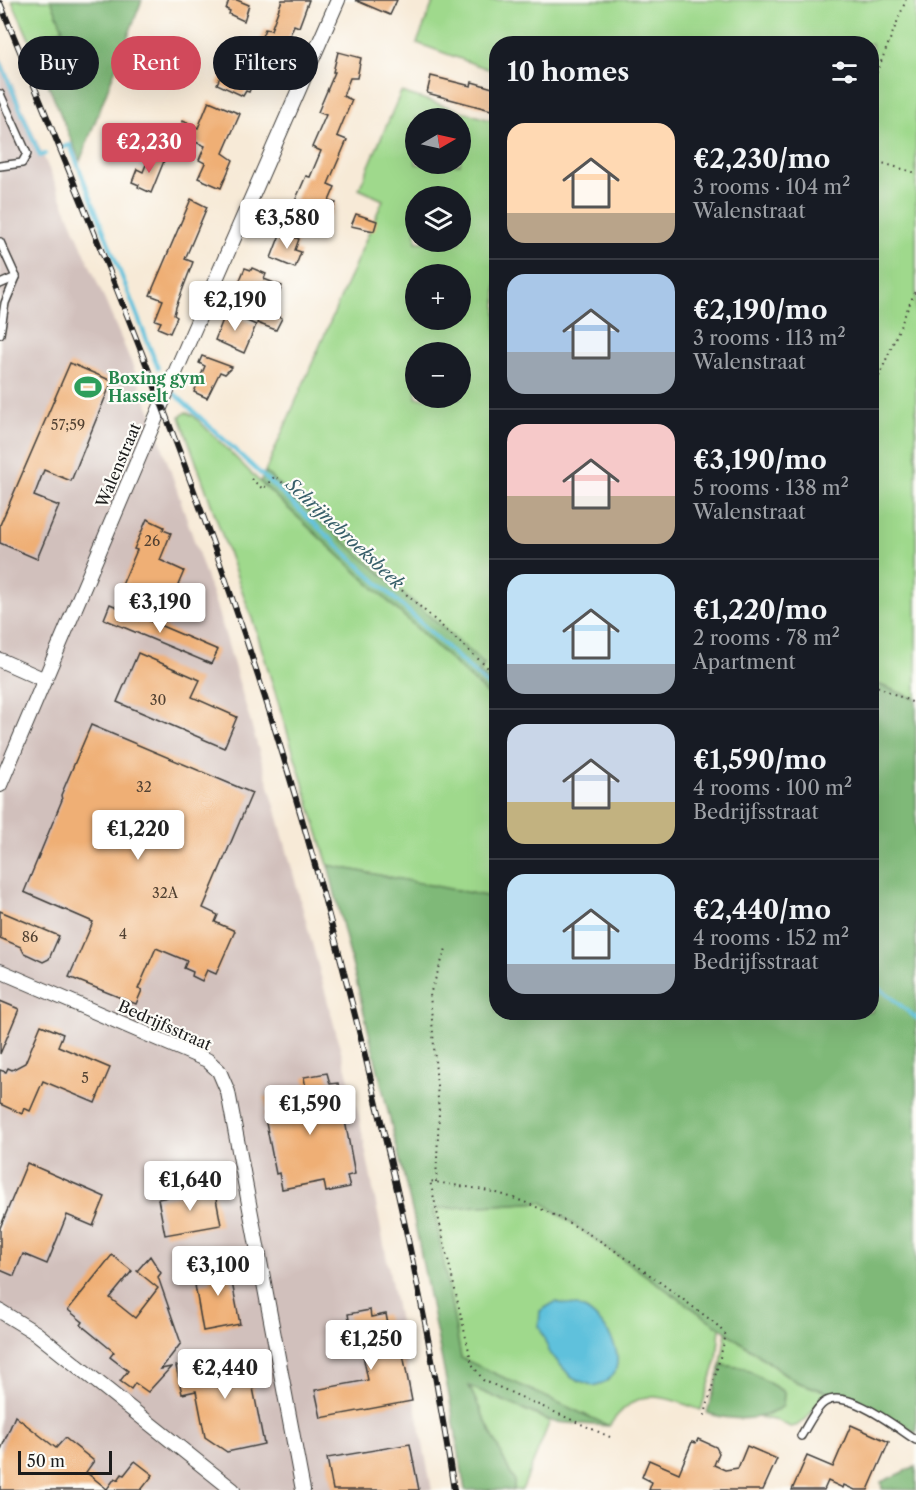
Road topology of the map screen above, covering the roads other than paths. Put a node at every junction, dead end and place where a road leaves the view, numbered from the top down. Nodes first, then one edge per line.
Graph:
1 (338, 0) edge
2 (0, 94) edge
3 (0, 166) edge
4 (0, 242) edge
5 (16, 277) junction
6 (0, 284) edge
7 (0, 334) edge
8 (0, 660) edge
9 (45, 680) junction
10 (0, 785) edge
11 (0, 971) edge
12 (0, 1311) edge
13 (801, 1436) dead end
14 (916, 1440) edge
15 (233, 1490) edge
16 (303, 1490) edge

1 - 9 street, Walenstraat
2 - 3 lane
4 - 5 lane
5 - 6 lane
5 - 7 lane
8 - 9 street
9 - 10 street, Walenstraat
11 - 16 street, Bedrijfsstraat
12 - 15 street
13 - 14 lane

